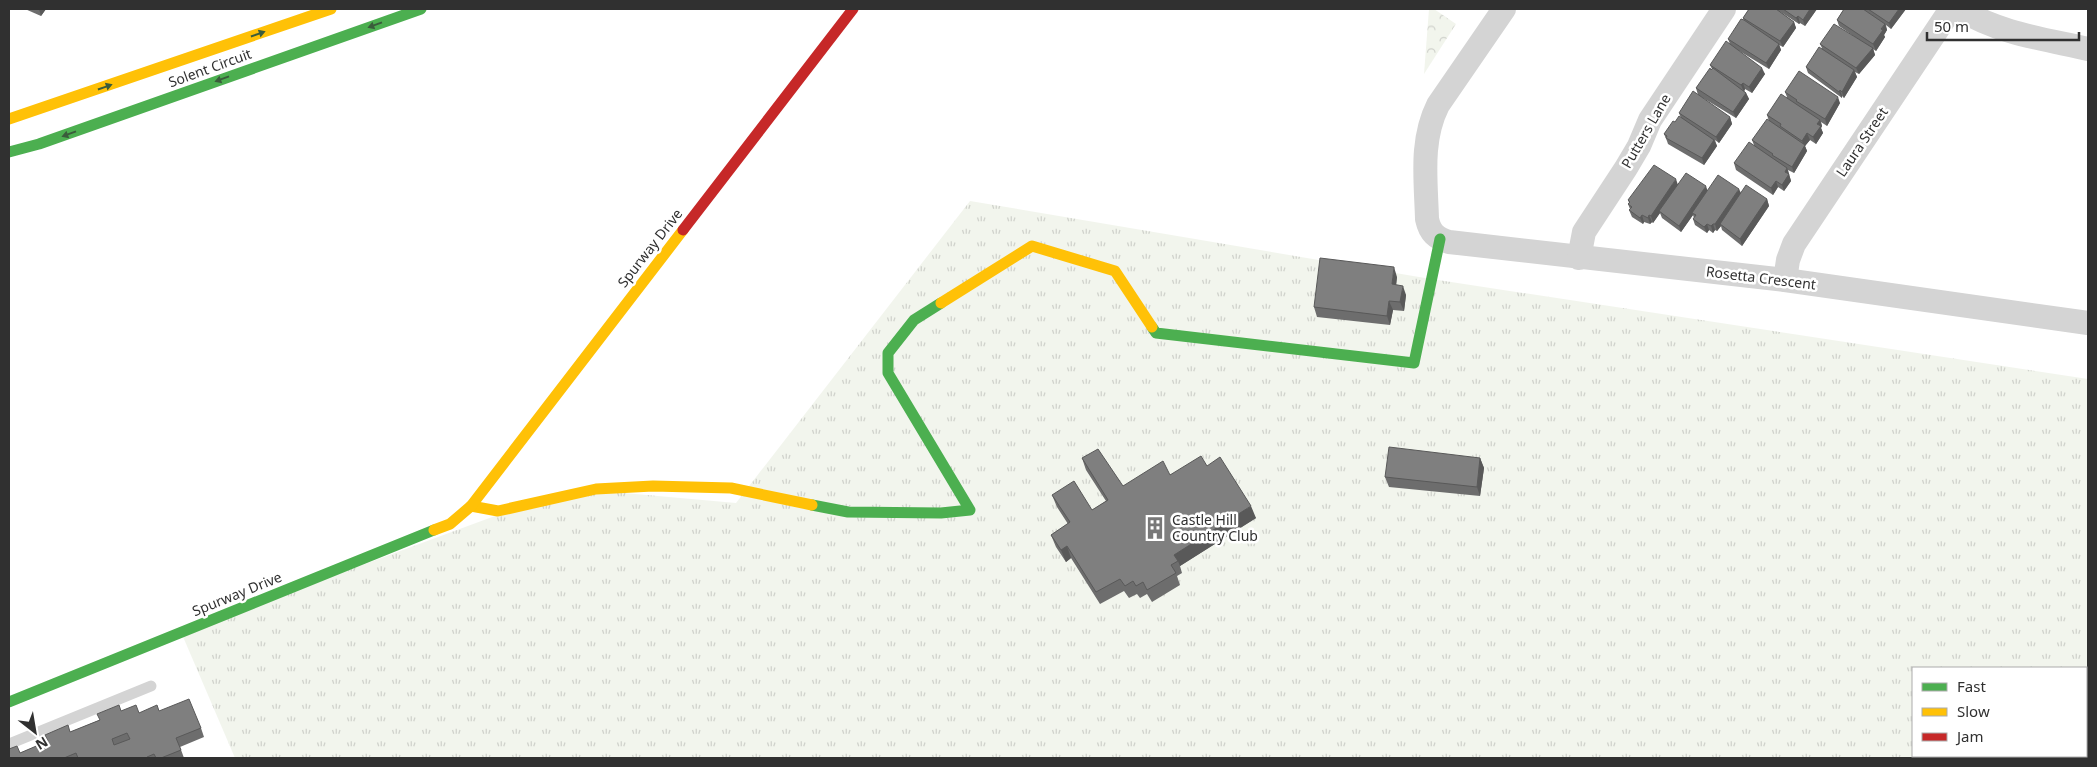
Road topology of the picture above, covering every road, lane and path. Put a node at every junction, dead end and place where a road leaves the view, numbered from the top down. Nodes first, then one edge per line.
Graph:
1 (331, 9) edge
2 (421, 9) edge
3 (853, 9) edge
4 (1504, 9) edge
5 (1724, 9) edge
6 (1951, 9) edge
7 (1960, 9) edge
8 (2088, 49) edge
9 (9, 119) edge
10 (9, 152) edge
11 (1437, 237) junction
12 (1579, 258) junction
13 (1785, 280) junction
14 (2088, 323) edge
15 (471, 506) junction
16 (150, 686) dead end
17 (9, 702) edge
18 (9, 744) edge

9 -> 1 street, Solent Circuit
2 -> 10 street, Solent Circuit
3 - 15 street, Spurway Drive
4 - 11 street
5 - 12 street, Putters Lane
6 - 13 street, Laura Street
7 - 8 street
11 - 12 street, Rosetta Crescent
11 - 15 street
12 - 13 street, Rosetta Crescent
13 - 14 street, Rosetta Crescent
15 - 17 street, Spurway Drive
16 - 18 lane

